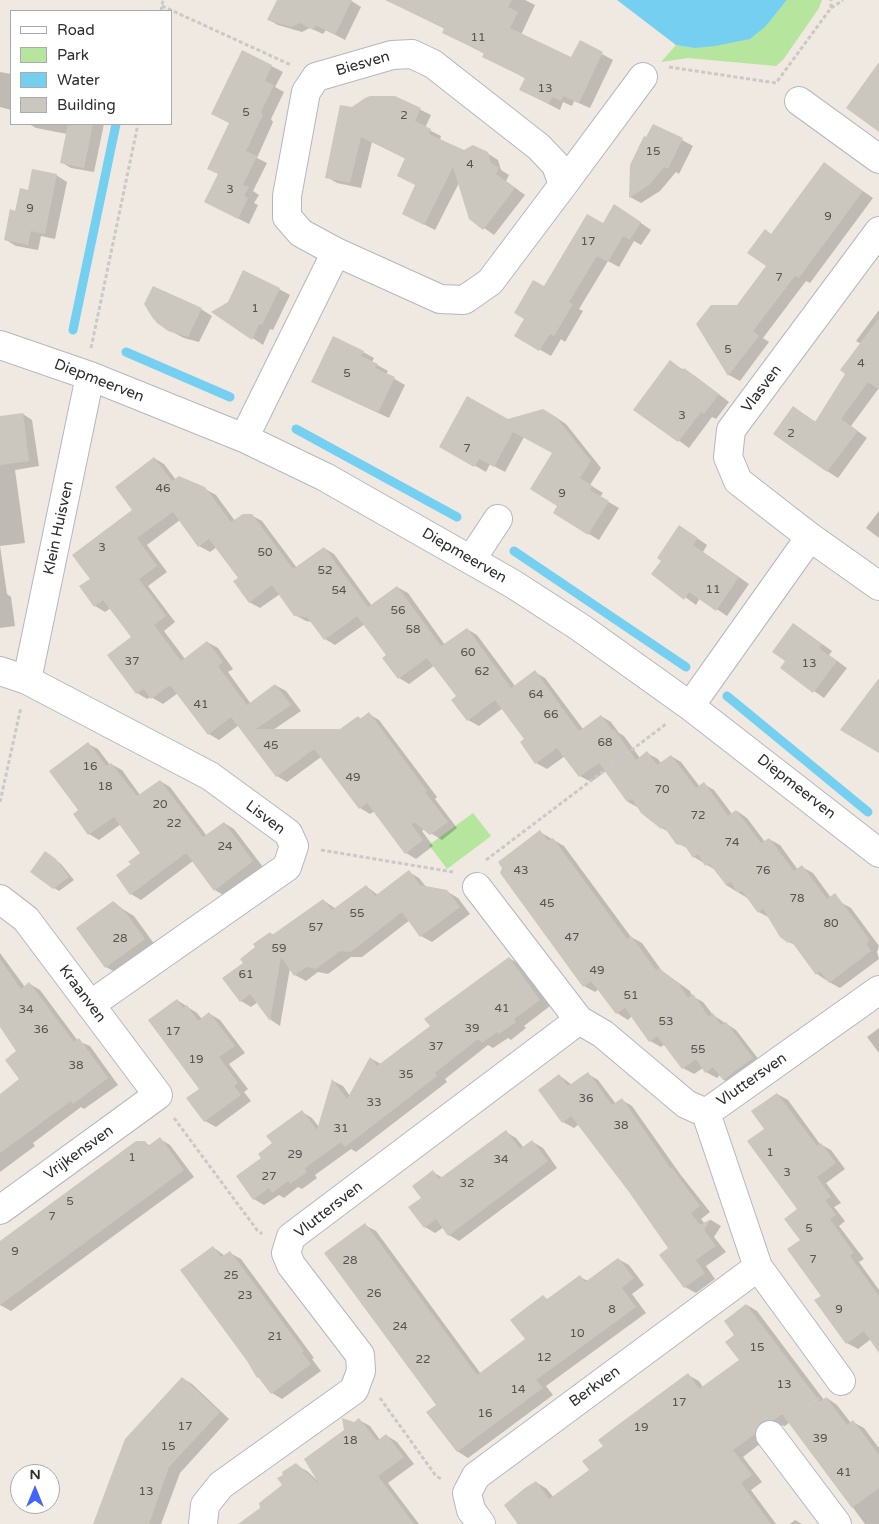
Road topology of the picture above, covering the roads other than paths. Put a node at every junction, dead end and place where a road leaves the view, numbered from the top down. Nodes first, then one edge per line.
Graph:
1 (643, 77) road end
2 (799, 101) dead end
3 (879, 159) edge
4 (563, 185) junction
5 (879, 231) edge
6 (336, 252) junction
7 (0, 345) edge
8 (90, 376) junction
9 (244, 438) junction
10 (498, 519) dead end
11 (810, 537) junction
12 (471, 560) junction
13 (879, 586) edge
14 (0, 671) edge
15 (28, 680) junction
16 (690, 706) junction
17 (879, 852) edge
18 (472, 881) road end
19 (0, 899) edge
20 (879, 990) edge
21 (90, 1006) junction
22 (579, 1020) junction
23 (158, 1096) joint
24 (706, 1113) junction
25 (0, 1210) edge
26 (758, 1267) junction
27 (841, 1381) road end
28 (770, 1435) road end
29 (203, 1524) edge
30 (481, 1524) edge
31 (837, 1524) edge

1 - 4 street, Biesven
2 - 3 street
4 - 6 street, Biesven
4 - 6 street, Biesven
5 - 11 street, Vlasven
6 - 9 street
7 - 8 street, Diepmeerven
8 - 9 street, Diepmeerven
8 - 15 street, Klein Huisven
9 - 12 street, Diepmeerven
10 - 12 street
11 - 13 street, Vlasven
11 - 16 street
12 - 16 street, Diepmeerven
14 - 15 street, Lisven
15 - 21 street, Lisven
16 - 17 street, Diepmeerven
18 - 22 street, Vluttersven
19 - 21 street, Kraanven
20 - 24 street, Vluttersven
21 - 23 street, Kraanven
22 - 24 street, Vluttersven
22 - 29 street, Vluttersven
23 - 25 street, Vrijkensven
24 - 26 street
26 - 27 street
26 - 30 street, Berkven
28 - 31 street

